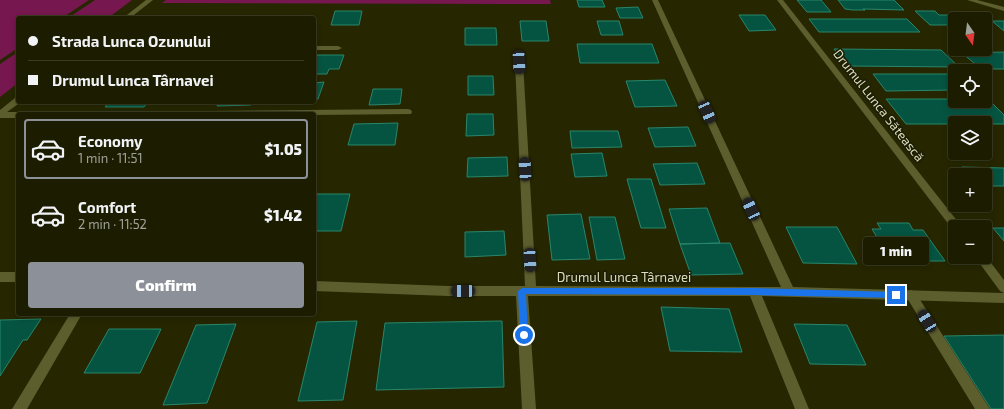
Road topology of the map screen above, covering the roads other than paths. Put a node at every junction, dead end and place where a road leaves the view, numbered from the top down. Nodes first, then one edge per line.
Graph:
1 (150, 0) edge
2 (655, 0) edge
3 (780, 0) edge
4 (970, 0) edge
5 (1004, 9) edge
6 (129, 16) edge
7 (316, 48) edge
8 (338, 48) dead end
9 (519, 62) dead end
10 (16, 102) edge
11 (408, 112) dead end
12 (316, 113) edge
13 (0, 114) edge
14 (16, 115) edge
15 (951, 220) edge
16 (985, 264) edge
17 (0, 276) edge
18 (16, 277) edge
19 (316, 286) edge
20 (1004, 288) edge
21 (527, 291) junction
22 (754, 292) junction
23 (790, 292) junction
24 (911, 295) junction
25 (1004, 298) edge
26 (75, 316) edge
27 (19, 409) edge
28 (528, 409) edge
29 (802, 409) edge
30 (983, 409) edge

1 - 6 street
2 - 23 street
3 - 15 street, Drumul Lunca Sătească
4 - 5 street
7 - 8 street
9 - 21 street
10 - 13 street
11 - 12 street
13 - 14 street
16 - 20 street
17 - 18 street
19 - 21 street, Drumul Lunca Târnavei
21 - 22 street, Drumul Lunca Târnavei
21 - 28 street
22 - 23 street, Drumul Lunca Târnavei
22 - 29 street
23 - 24 street, Drumul Lunca Târnavei
24 - 25 street, Drumul Lunca Târnavei
24 - 30 street
26 - 27 street

